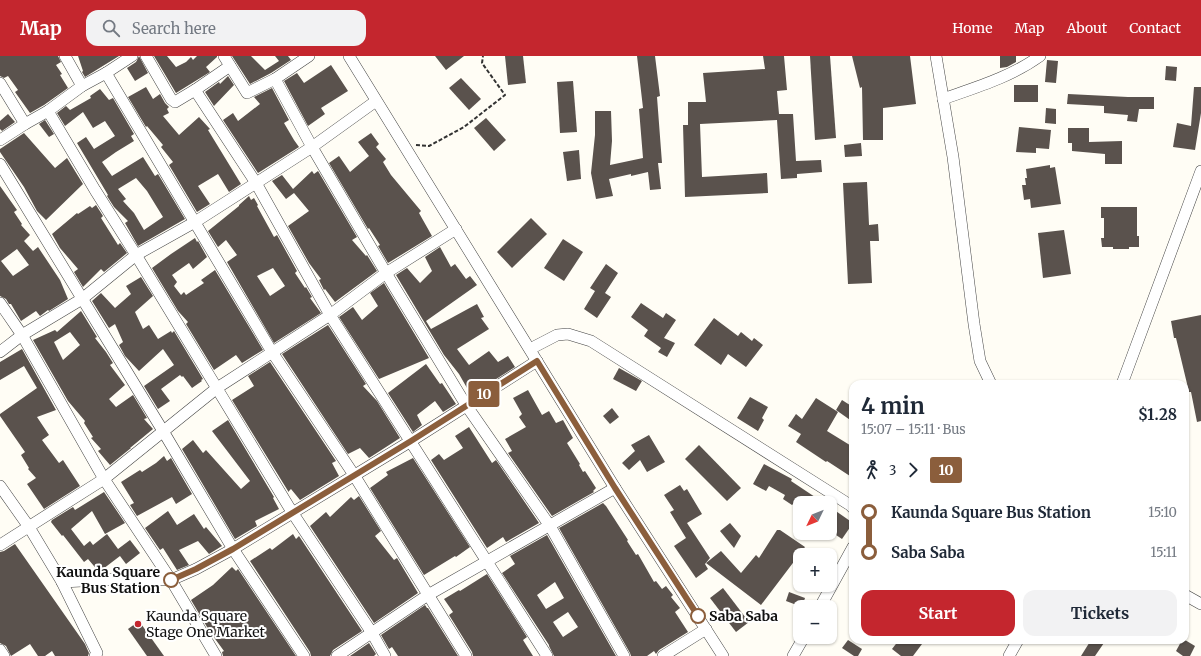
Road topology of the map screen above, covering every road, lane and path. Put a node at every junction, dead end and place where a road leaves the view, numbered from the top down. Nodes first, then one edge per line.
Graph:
1 (65, 56) edge
2 (132, 56) edge
3 (146, 56) edge
4 (309, 56) edge
5 (349, 56) edge
6 (483, 56) edge
7 (936, 56) edge
8 (1040, 56) edge
9 (227, 61) edge
10 (106, 73) junction
11 (274, 79) junction
12 (0, 83) edge
13 (82, 86) junction
14 (195, 90) junction
15 (943, 99) junction
16 (376, 101) junction
17 (48, 111) junction
18 (25, 124) junction
19 (0, 140) edge
20 (404, 144) junction
21 (312, 147) junction
22 (0, 164) edge
23 (1201, 171) edge
24 (256, 184) junction
25 (195, 222) junction
26 (456, 229) junction
27 (136, 254) junction
28 (386, 272) junction
29 (82, 299) junction
30 (0, 303) edge
31 (330, 315) junction
32 (22, 335) junction
33 (530, 350) junction
34 (0, 352) edge
35 (272, 352) junction
36 (537, 361) junction
37 (989, 380) edge
38 (1123, 380) edge
39 (217, 388) junction
40 (466, 405) junction
41 (163, 431) junction
42 (411, 441) junction
43 (354, 476) junction
44 (104, 479) junction
45 (0, 486) edge
46 (615, 488) junction
47 (849, 504) edge
48 (292, 512) junction
49 (550, 526) junction
50 (29, 527) junction
51 (0, 546) edge
52 (233, 549) junction
53 (849, 554) edge
54 (487, 561) junction
55 (171, 580) junction
56 (62, 582) junction
57 (428, 595) junction
58 (1189, 597) edge
59 (824, 600) edge
60 (1201, 604) edge
61 (706, 629) junction
62 (372, 633) junction
63 (800, 644) edge
64 (1016, 644) edge
65 (0, 650) edge
66 (4, 656) edge
67 (95, 656) edge
68 (216, 656) edge
69 (304, 656) edge
70 (337, 656) edge
71 (385, 656) edge
72 (466, 656) edge
73 (546, 656) edge
74 (624, 656) edge
75 (663, 656) edge
76 (723, 656) edge
77 (793, 656) edge
78 (1009, 656) edge

1 - 13 street
2 - 10 street
3 - 14 street
4 - 11 street
5 - 16 street
6 - 20 path
7 - 15 street
8 - 15 street
9 - 11 street
9 - 14 street
10 - 13 street
10 - 25 street
11 - 21 street
12 - 18 street
13 - 17 street
14 - 24 street
15 - 37 street
16 - 20 street
16 - 21 street
17 - 18 street
17 - 27 street
18 - 19 street
20 - 26 street
21 - 24 street
21 - 28 street
22 - 29 street
23 - 38 street
24 - 25 street
24 - 31 street
25 - 27 street
25 - 35 street
26 - 28 street
26 - 33 street
27 - 29 street
27 - 39 street
28 - 31 street
28 - 40 street
29 - 32 street
29 - 41 street
30 - 32 street
31 - 35 street
31 - 42 street
32 - 34 street
32 - 44 street
33 - 36 street
33 - 47 street
35 - 39 street
35 - 43 street
36 - 40 street
36 - 46 street
39 - 41 street
39 - 48 street
40 - 42 street
40 - 49 street
41 - 44 street
41 - 52 street
42 - 43 street
42 - 54 street
43 - 48 street
43 - 57 street
44 - 50 street
44 - 55 street
45 - 50 street
46 - 49 street
46 - 61 street
48 - 52 street
48 - 62 street
49 - 54 street
49 - 74 street
50 - 51 street
50 - 56 street
52 - 55 street
52 - 69 street
53 - 59 street
54 - 57 street
54 - 73 street
55 - 56 street
55 - 68 street
56 - 67 street
57 - 62 street
57 - 72 street
58 - 60 street
61 - 75 street
61 - 76 street
62 - 70 street
62 - 71 street
63 - 77 street
64 - 78 street
65 - 66 street

